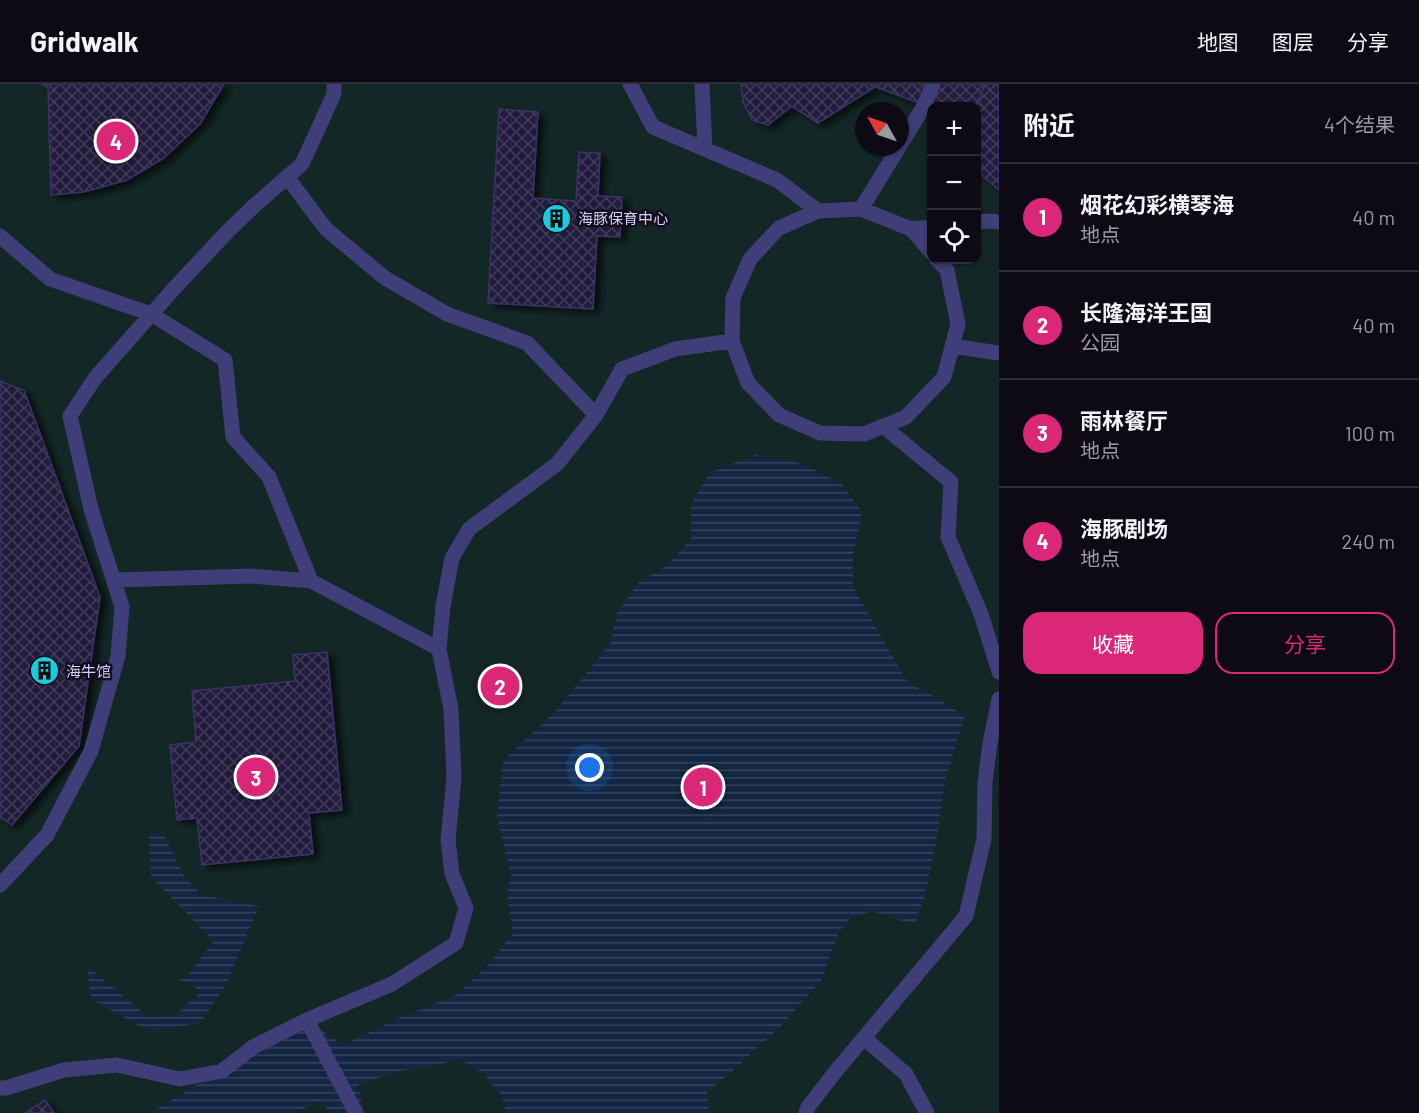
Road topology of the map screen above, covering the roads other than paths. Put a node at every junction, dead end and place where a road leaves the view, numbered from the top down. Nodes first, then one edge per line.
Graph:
1 (334, 84) edge
2 (630, 84) edge
3 (702, 84) edge
4 (933, 84) edge
5 (909, 130) edge
6 (705, 149) junction
7 (893, 156) edge
8 (287, 177) junction
9 (861, 209) junction
10 (818, 211) junction
11 (927, 227) edge
12 (911, 229) junction
13 (0, 236) edge
14 (927, 247) edge
15 (941, 264) edge
16 (151, 314) junction
17 (732, 341) junction
18 (952, 346) junction
19 (999, 353) edge
20 (596, 415) junction
21 (883, 426) junction
22 (114, 580) junction
23 (311, 581) junction
24 (439, 649) junction
25 (999, 672) edge
26 (999, 699) edge
27 (0, 885) edge
28 (306, 1020) junction
29 (864, 1038) junction
30 (0, 1088) edge
31 (356, 1113) edge
32 (806, 1113) edge
33 (927, 1113) edge

1 - 8 street
2 - 6 street
3 - 6 street
4 - 5 street
6 - 10 street
7 - 9 street
8 - 16 street
8 - 20 street
9 - 10 street
9 - 12 street
10 - 17 street
11 - 12 street
12 - 14 street
13 - 16 street
15 - 18 street
16 - 22 street
16 - 23 street
17 - 20 street
17 - 21 street
18 - 19 street
18 - 21 street
20 - 24 street
21 - 25 street
22 - 23 street
22 - 27 street
23 - 24 street
24 - 28 street
26 - 29 street
28 - 30 street
28 - 31 street
29 - 32 street
29 - 33 street

